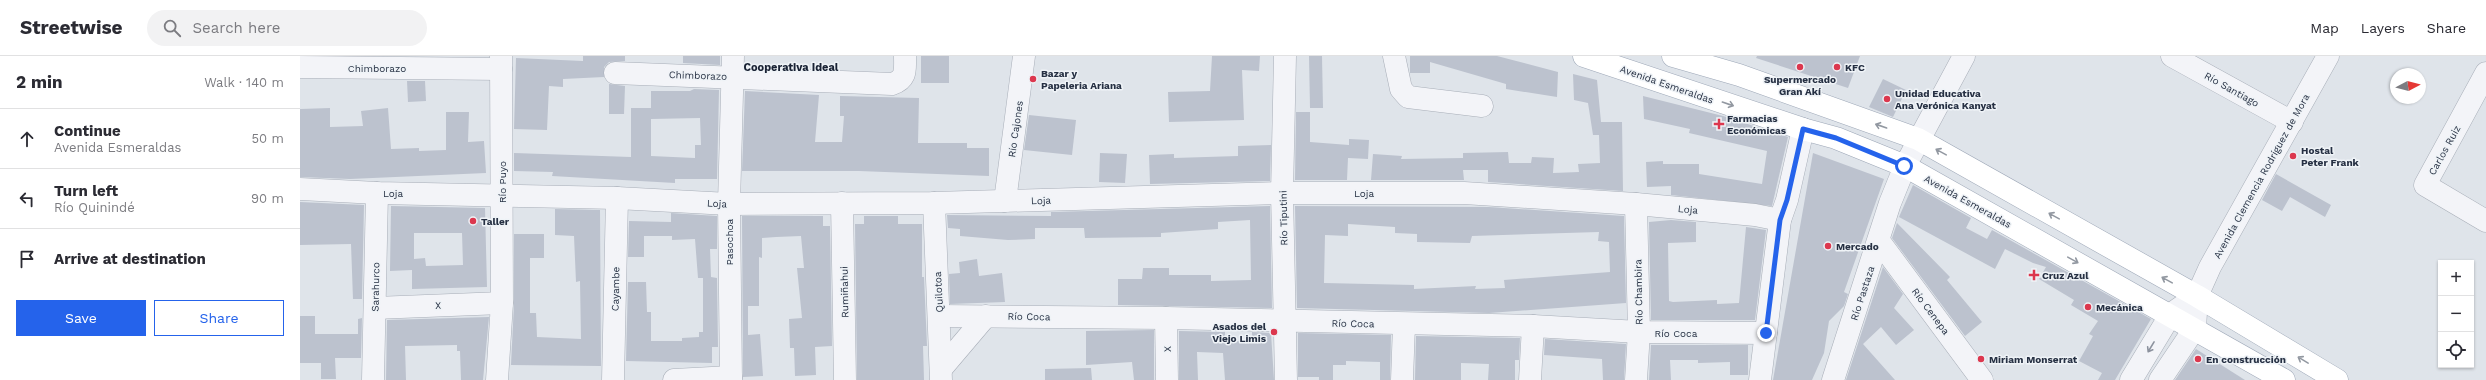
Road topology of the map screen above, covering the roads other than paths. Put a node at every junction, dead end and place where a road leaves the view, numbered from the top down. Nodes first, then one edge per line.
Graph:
1 (905, 56) edge
2 (1024, 56) edge
3 (1285, 56) edge
4 (1394, 56) edge
5 (1584, 56) edge
6 (1674, 56) edge
7 (1964, 56) edge
8 (2172, 56) edge
9 (2328, 56) edge
10 (501, 62) edge
11 (733, 66) edge
12 (300, 67) edge
13 (615, 73) dead end
14 (2486, 73) edge
15 (1482, 106) dead end
16 (2292, 122) junction
17 (1803, 129) junction
18 (1918, 139) junction
19 (1904, 166) junction
20 (300, 189) edge
21 (377, 193) junction
22 (1282, 193) junction
23 (502, 194) junction
24 (617, 198) junction
25 (1005, 201) junction
26 (842, 203) junction
27 (934, 203) junction
28 (729, 204) junction
29 (1636, 204) junction
30 (1780, 220) junction
31 (2486, 222) edge
32 (1880, 241) junction
33 (2197, 296) junction
34 (502, 303) junction
35 (375, 308) junction
36 (2171, 314) junction
37 (939, 316) junction
38 (986, 316) junction
39 (1166, 318) junction
40 (1286, 322) junction
41 (1404, 325) junction
42 (1533, 326) junction
43 (2195, 328) junction
44 (1639, 332) junction
45 (1766, 333) junction
46 (941, 375) edge
47 (731, 379) edge
48 (373, 380) edge
49 (497, 380) edge
50 (613, 380) edge
51 (674, 380) edge
52 (845, 380) edge
53 (1168, 380) edge
54 (1286, 380) edge
55 (1402, 380) edge
56 (1530, 380) edge
57 (1636, 380) edge
58 (1760, 380) edge
59 (1834, 380) edge
60 (1982, 380) edge
61 (2131, 380) edge
62 (2160, 380) edge
63 (2284, 380) edge
64 (2337, 380) edge

1 - 11 street, Chimborazo
2 - 25 street, Río Cajones
3 - 22 street, Río Tiputini
4 - 15 street
5 -> 17 main road, Avenida Esmeraldas
18 -> 6 main road
7 - 18 street, Río Pastaza
8 - 16 street, Río Santiago
9 - 16 street, Avenida Clemencia Rodríguez de Mora
10 - 12 street, Chimborazo
10 - 23 street, Río Puyo
11 - 13 street, Chimborazo
11 - 28 street, Pasochoa
14 - 31 street, Carlos Ruiz
16 - 33 street, Avenida Clemencia Rodríguez de Mora
17 - 19 main road, Avenida Esmeraldas
17 - 30 street
18 - 19 street, Río Pastaza
33 -> 18 main road
19 - 32 street, Río Pastaza
19 -> 36 main road, Avenida Esmeraldas
20 - 21 street, Loja
21 - 23 street, Loja
21 - 35 street, Sarahurco
22 - 25 street, Loja
22 - 29 street, Loja
22 - 40 street, Río Tiputini
23 - 24 street, Loja
23 - 34 street, Río Puyo
24 - 28 street, Loja
24 - 50 street, Cayambe
25 - 27 street, Loja
26 - 27 street, Loja
26 - 28 street, Loja
26 - 52 street, Rumiñahui
27 - 37 street, Quilotoa
28 - 47 street, Pasochoa
29 - 30 street, Loja
29 - 44 street, Río Chambira
30 - 45 street
32 - 59 street, Río Pastaza
32 - 60 street, Río Cenepa
33 - 36 street
33 - 43 street, Avenida Clemencia Rodríguez de Mora
64 -> 33 main road
34 - 35 street, X
34 - 49 street, Río Puyo
35 - 48 street, Sarahurco
36 - 43 main road, Avenida Esmeraldas
36 -> 61 street
37 - 38 street, Río Coca
37 - 46 street, Quilotoa
38 - 39 street, Río Coca
38 - 46 street
39 - 40 street, Río Coca
39 - 53 street, X
40 - 41 street, Río Coca
40 - 54 street, Río Tiputini
41 - 42 street, Río Coca
41 - 55 street
42 - 44 street, Río Coca
42 - 56 street
43 - 62 street
43 - 63 main road, Avenida Esmeraldas
44 - 45 street, Río Coca
44 - 57 street, Río Chambira
45 - 58 street
47 - 51 street

